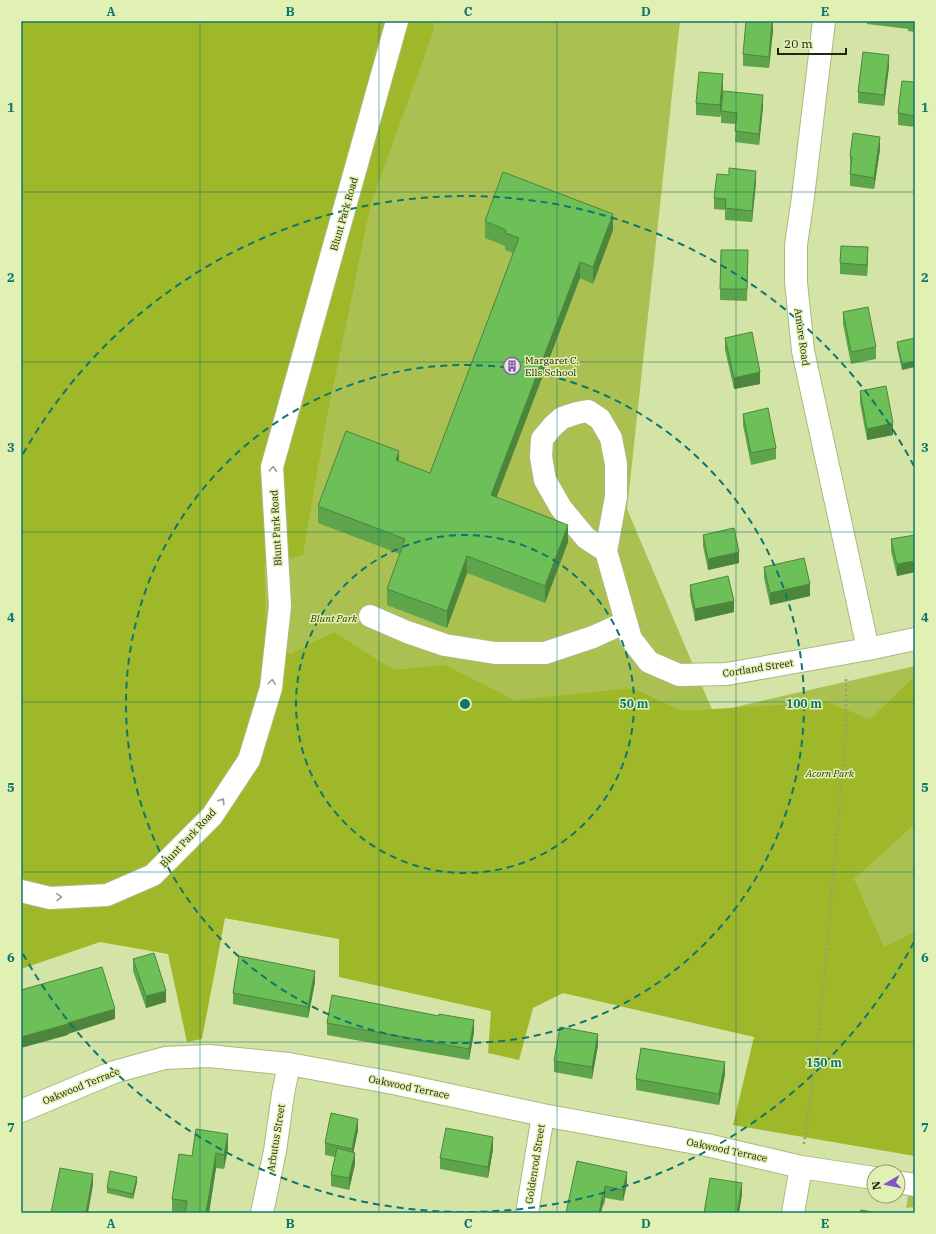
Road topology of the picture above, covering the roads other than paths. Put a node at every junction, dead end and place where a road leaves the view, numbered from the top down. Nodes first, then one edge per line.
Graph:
1 (397, 21) edge
2 (824, 21) edge
3 (606, 551) junction
4 (370, 616) dead end
5 (626, 622) junction
6 (915, 638) edge
7 (868, 649) junction
8 (21, 891) edge
9 (289, 1064) junction
10 (21, 1111) edge
11 (543, 1115) junction
12 (801, 1167) junction
13 (866, 1177) edge
14 (262, 1213) edge
15 (527, 1213) edge
16 (793, 1213) edge

8 -> 1 street, Blunt Park Road
2 - 7 street, Amore Road
3 - 3 street, Cortland Street
3 - 5 street, Cortland Street
4 - 5 street
5 - 7 street, Cortland Street
6 - 7 street, Cortland Street
9 - 10 street, Oakwood Terrace
9 - 11 street, Oakwood Terrace
9 - 14 street, Arbutus Street
11 - 12 street, Oakwood Terrace
11 - 15 street, Goldenrod Street
12 - 13 street, Oakwood Terrace
12 - 16 street

